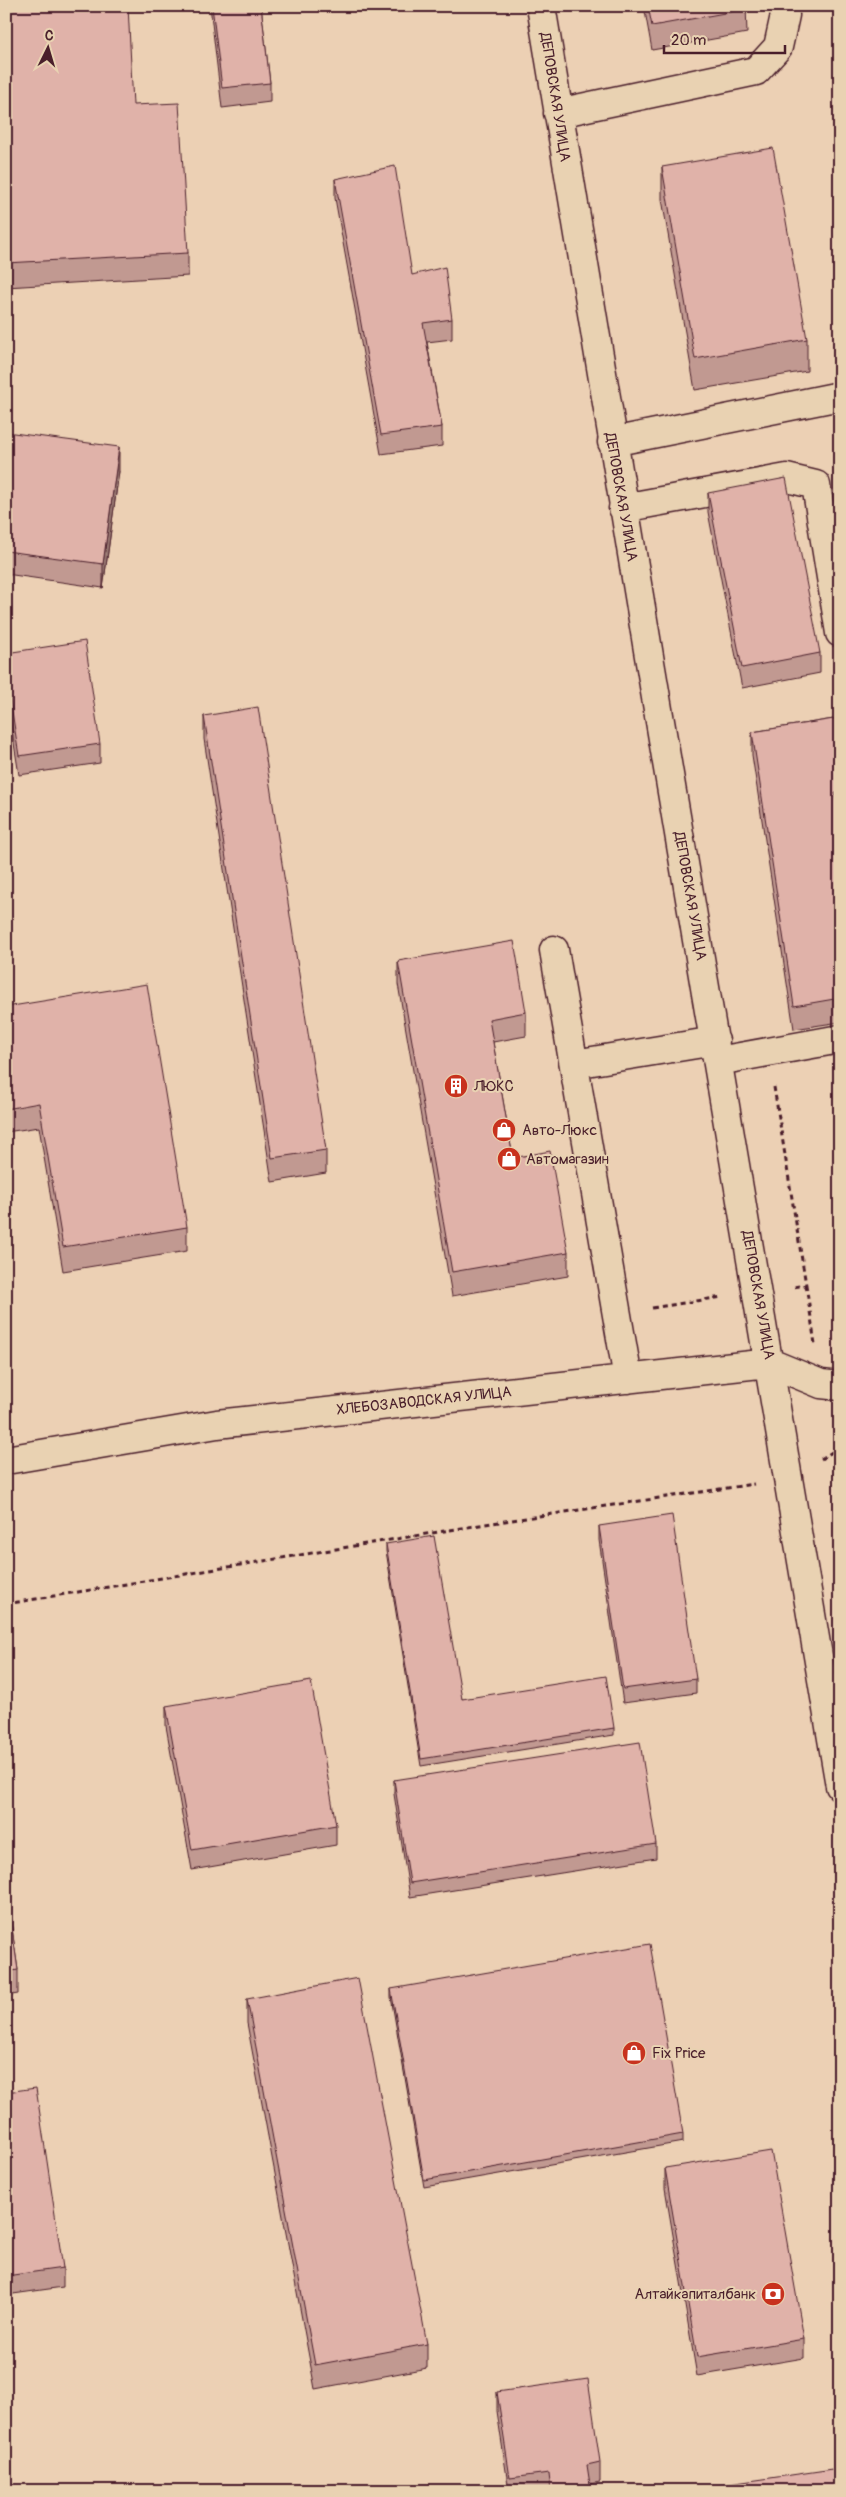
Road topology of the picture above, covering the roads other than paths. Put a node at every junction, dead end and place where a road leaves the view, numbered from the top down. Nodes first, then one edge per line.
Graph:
1 (541, 6) edge
2 (783, 6) edge
3 (558, 113) junction
4 (840, 396) edge
5 (612, 442) junction
6 (623, 508) junction
7 (840, 633) edge
8 (554, 950) dead end
9 (840, 1039) edge
10 (716, 1051) junction
11 (574, 1064) junction
12 (770, 1364) junction
13 (628, 1379) junction
14 (830, 1385) edge
15 (6, 1460) edge
16 (840, 1786) edge

1 - 3 street, ДЕПОВСКАЯ УЛИЦА
2 - 3 street
3 - 5 street, ДЕПОВСКАЯ УЛИЦА
4 - 5 street
5 - 6 street, ДЕПОВСКАЯ УЛИЦА
6 - 7 street
6 - 10 street, ДЕПОВСКАЯ УЛИЦА
8 - 11 street
9 - 10 street
10 - 11 street
10 - 12 street, ДЕПОВСКАЯ УЛИЦА
11 - 13 street
12 - 13 street, ХЛЕБОЗАВОДСКАЯ УЛИЦА
12 - 14 street, ХЛЕБОЗАВОДСКАЯ УЛИЦА
12 - 16 street, ДЕПОВСКАЯ УЛИЦА
13 - 15 street, ХЛЕБОЗАВОДСКАЯ УЛИЦА

